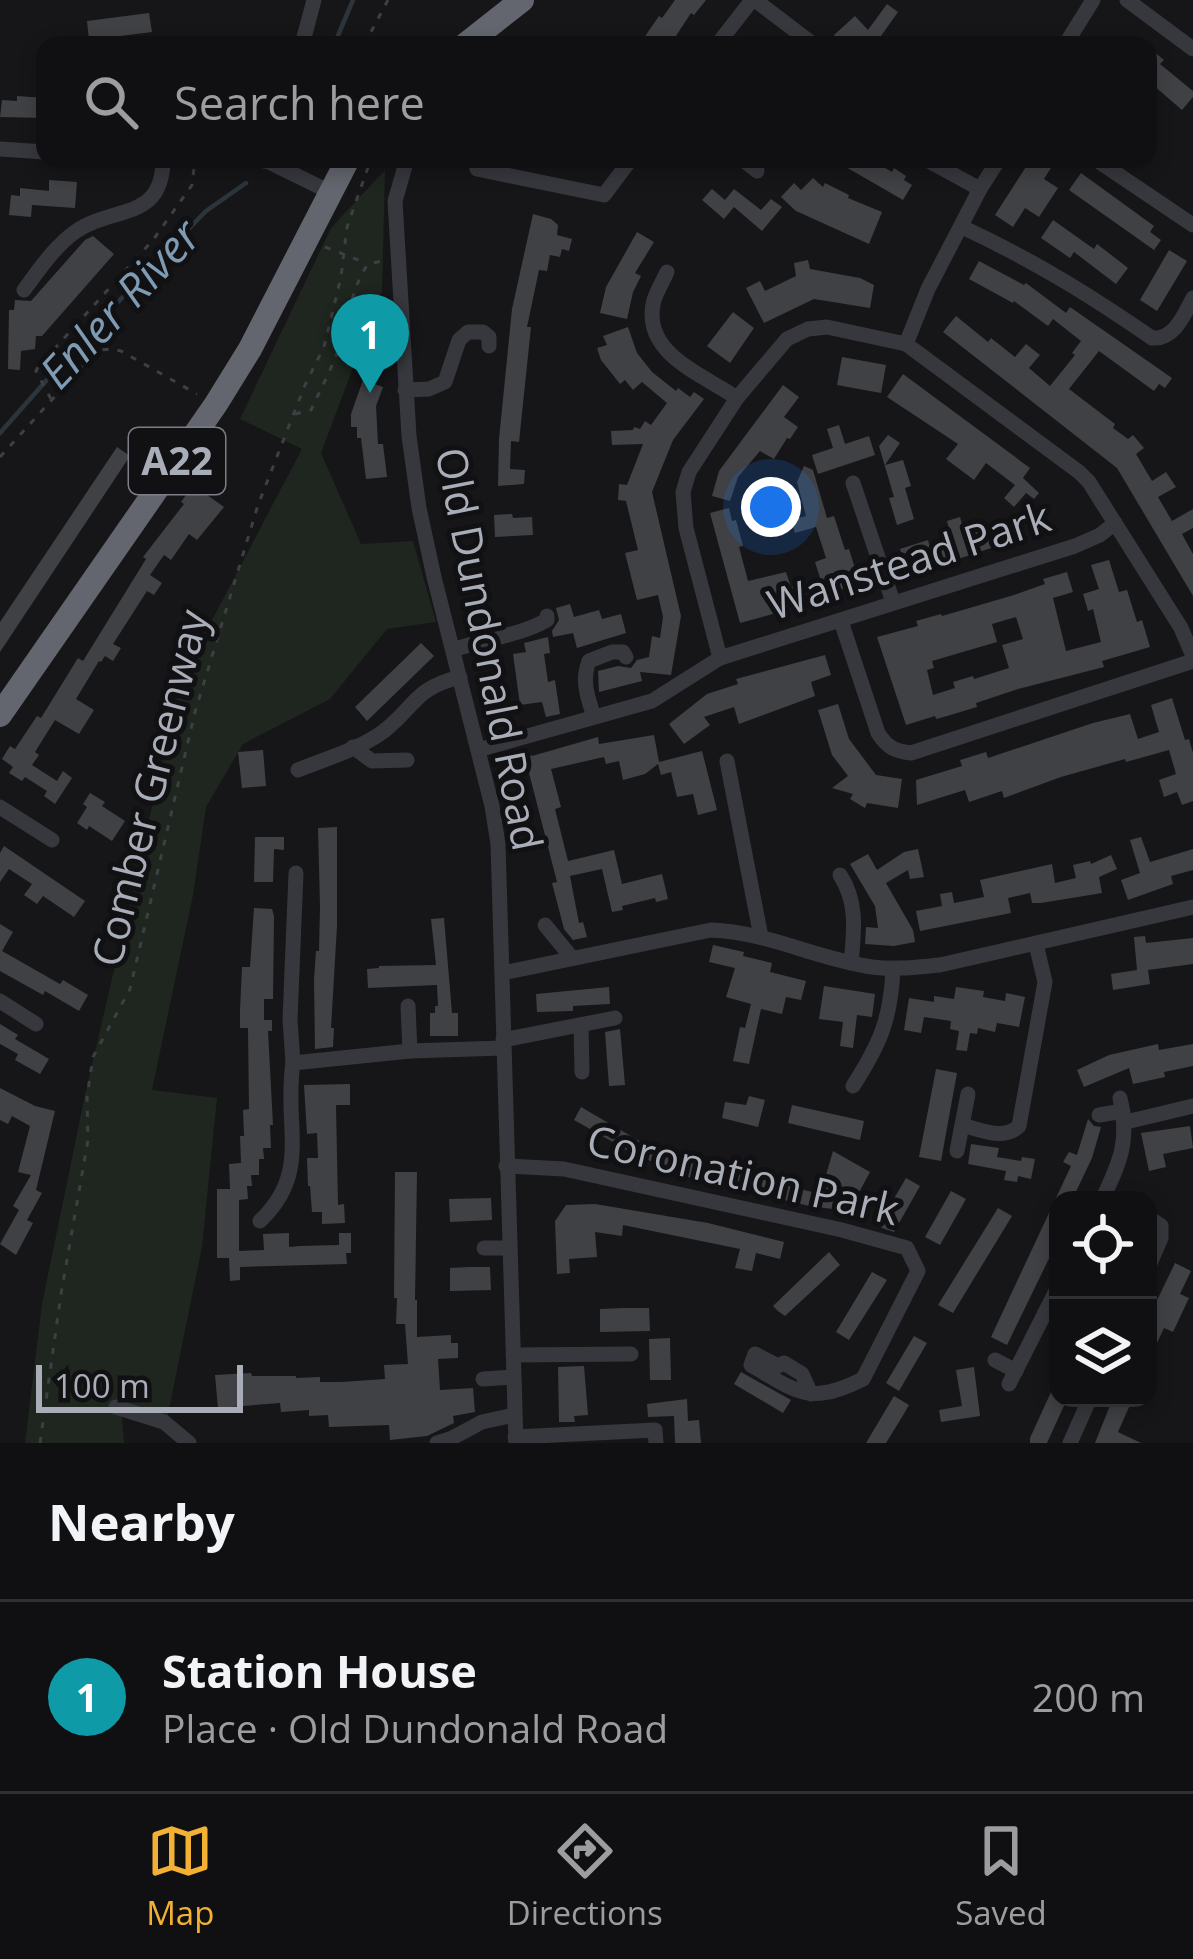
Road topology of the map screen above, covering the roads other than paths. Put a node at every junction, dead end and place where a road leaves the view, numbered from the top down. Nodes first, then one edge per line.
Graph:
1 (314, 0) edge
2 (522, 0) edge
3 (753, 0) edge
4 (1094, 0) edge
5 (1127, 0) edge
6 (304, 36) edge
7 (476, 36) edge
8 (724, 36) edge
9 (802, 36) edge
10 (1070, 36) edge
11 (1193, 49) edge
12 (0, 149) edge
13 (36, 151) edge
14 (163, 168) edge
15 (280, 168) edge
16 (343, 168) edge
17 (404, 168) edge
18 (478, 168) edge
19 (624, 168) edge
20 (754, 168) edge
21 (942, 168) edge
22 (993, 168) edge
23 (1108, 168) edge
24 (758, 171) dead end
25 (980, 189) junction
26 (330, 192) junction
27 (1193, 225) edge
28 (962, 227) junction
29 (667, 272) dead end
30 (23, 290) dead end
31 (1193, 298) edge
32 (906, 344) junction
33 (489, 346) dead end
34 (405, 390) junction
35 (736, 398) junction
36 (853, 483) dead end
37 (1114, 523) junction
38 (893, 602) junction
39 (547, 616) dead end
40 (841, 621) junction
41 (453, 650) junction
42 (626, 657) dead end
43 (720, 658) junction
44 (1193, 658) edge
45 (460, 676) junction
46 (0, 715) edge
47 (594, 717) junction
48 (352, 747) junction
49 (478, 750) junction
50 (407, 760) dead end
51 (727, 761) dead end
52 (298, 770) dead end
53 (0, 807) edge
54 (52, 840) dead end
55 (296, 873) dead end
56 (840, 874) dead end
57 (1193, 907) edge
58 (545, 925) dead end
59 (761, 937) junction
60 (1036, 944) junction
61 (572, 958) junction
62 (851, 963) junction
63 (893, 968) junction
64 (502, 973) junction
65 (0, 1001) edge
66 (408, 1006) dead end
67 (615, 1018) dead end
68 (37, 1024) dead end
69 (581, 1024) junction
70 (503, 1044) junction
71 (410, 1052) junction
72 (293, 1063) junction
73 (582, 1072) dead end
74 (853, 1086) dead end
75 (968, 1094) dead end
76 (1193, 1106) edge
77 (1123, 1110) junction
78 (1099, 1115) dead end
79 (962, 1125) junction
80 (957, 1150) dead end
81 (506, 1166) junction
82 (1108, 1191) edge
83 (260, 1221) dead end
84 (484, 1248) dead end
85 (509, 1248) junction
86 (1052, 1299) edge
87 (632, 1354) dead end
88 (513, 1355) junction
89 (995, 1360) dead end
90 (513, 1377) junction
91 (483, 1379) dead end
92 (811, 1394) dead end
93 (116, 1407) dead end
94 (1086, 1407) edge
95 (514, 1415) junction
96 (516, 1440) edge
97 (189, 1443) edge
98 (437, 1443) edge
99 (656, 1443) edge
100 (1070, 1443) edge

1 - 6 street
2 - 7 highway
3 - 8 street
3 - 9 street
4 - 10 street
5 - 11 street
12 - 13 street
14 - 30 street
15 - 26 street
16 - 26 highway, A22
17 - 34 street, Old Dundonald Road
18 - 19 street
20 - 24 street
21 - 25 street
22 - 25 street
23 - 27 street
25 - 28 street
26 - 46 highway, A22
28 - 31 street
28 - 32 street
29 - 35 street
32 - 35 street
32 - 37 street
33 - 34 street
34 - 41 street, Old Dundonald Road
35 - 43 street
36 - 38 street
37 - 38 street, Wanstead Park
37 - 44 street
38 - 40 street, Wanstead Park
39 - 41 street
40 - 43 street, Wanstead Park
40 - 44 street
41 - 45 street, Old Dundonald Road
42 - 47 street
43 - 47 street, Wanstead Park
45 - 48 street
45 - 49 street, Old Dundonald Road
47 - 49 street, Wanstead Park
48 - 50 street
48 - 52 street
49 - 64 street, Old Dundonald Road
51 - 59 street
53 - 54 street
55 - 72 street
56 - 62 street
57 - 60 street
58 - 61 street
59 - 61 street
59 - 62 street
60 - 63 street
60 - 79 street
61 - 64 street
62 - 63 street
63 - 74 street
64 - 70 street, Old Dundonald Road
65 - 68 street
66 - 71 street
67 - 69 street
69 - 70 street
69 - 73 street
70 - 71 street
70 - 81 street, Old Dundonald Road
71 - 72 street
72 - 83 street
75 - 79 street
76 - 77 street
77 - 78 street
77 - 82 street
79 - 80 street
81 - 85 street, Old Dundonald Road
81 - 92 street, Coronation Park
84 - 85 street
85 - 88 street, Old Dundonald Road
86 - 89 street
87 - 88 street
88 - 90 street, Old Dundonald Road
90 - 91 street
90 - 95 street, Old Dundonald Road
93 - 97 street
94 - 100 street
95 - 96 street, Old Dundonald Road
95 - 98 street
96 - 99 street

